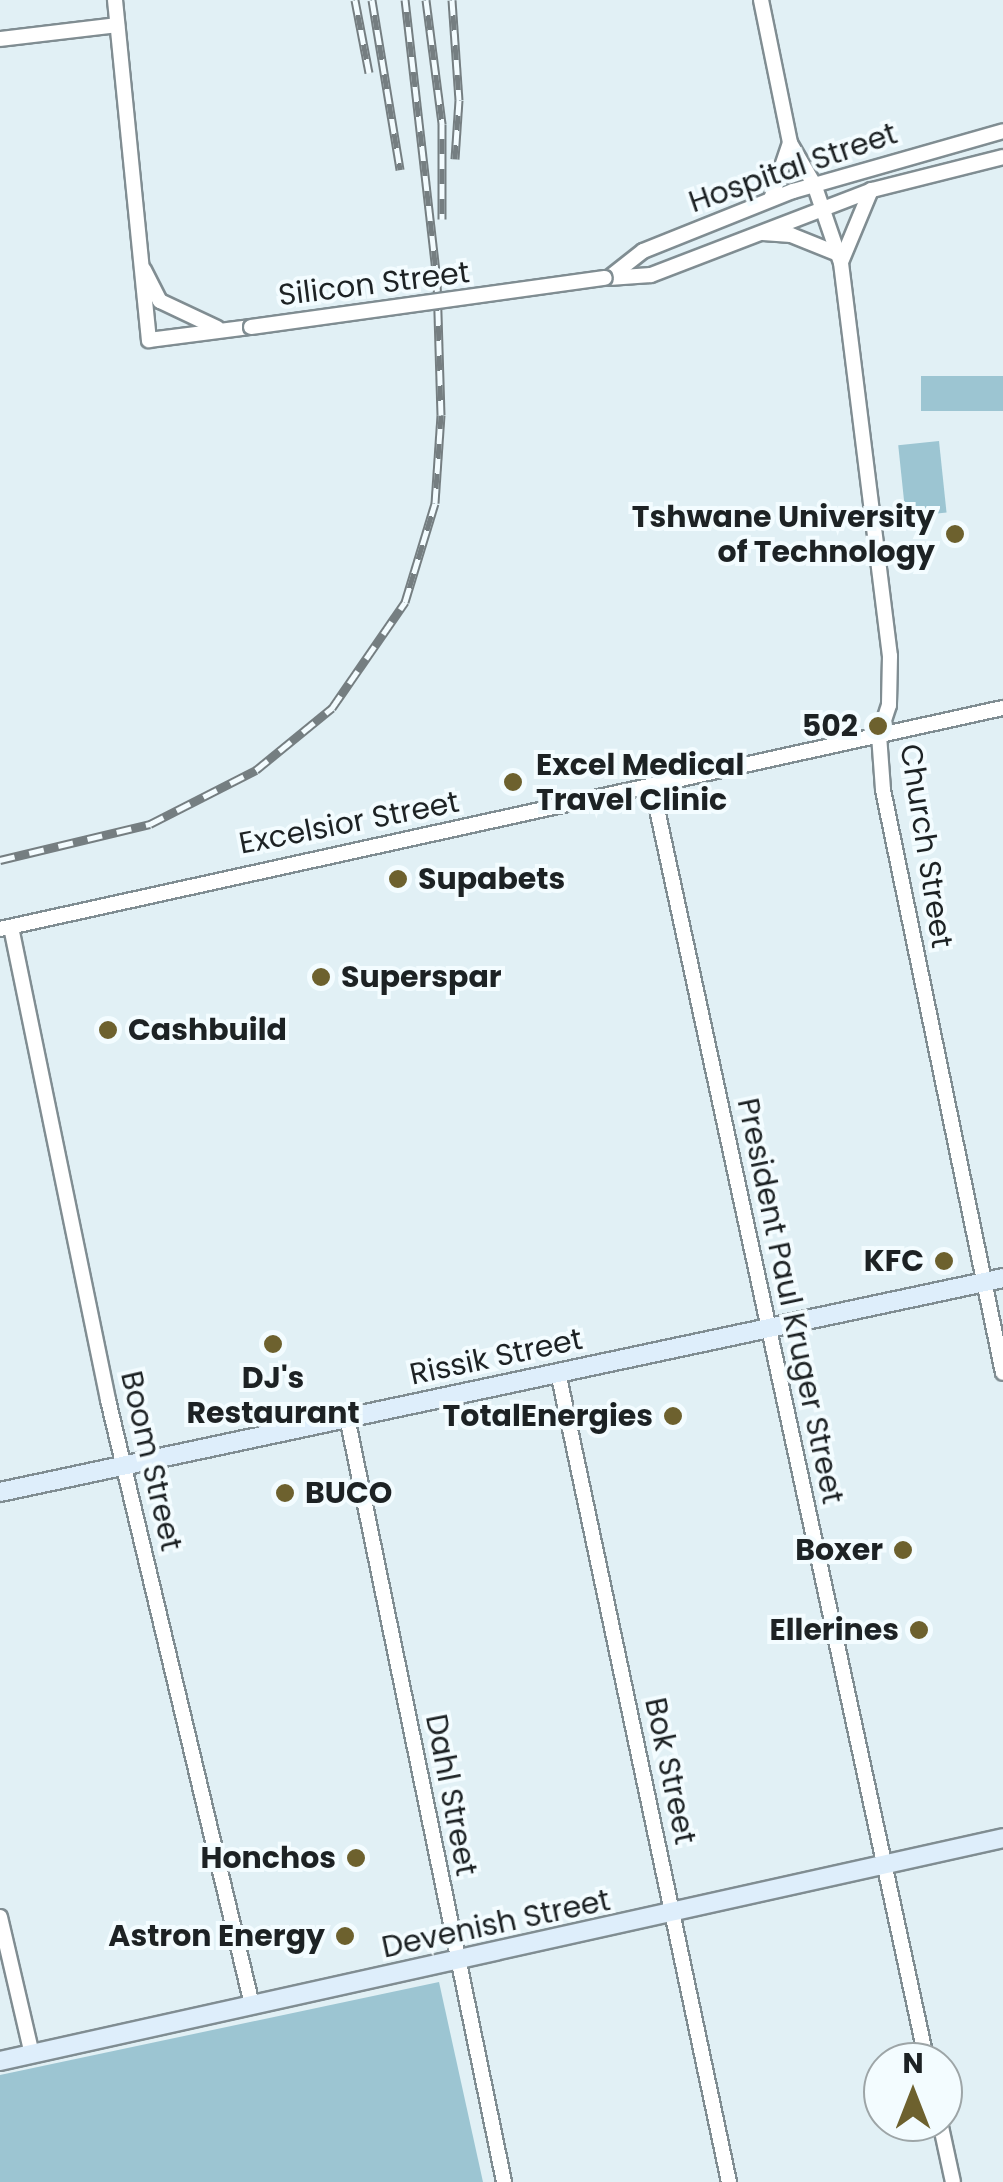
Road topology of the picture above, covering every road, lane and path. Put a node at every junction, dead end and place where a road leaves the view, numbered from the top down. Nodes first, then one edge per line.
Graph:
1 (115, 0) edge
2 (761, 0) edge
3 (117, 25) junction
4 (0, 38) edge
5 (1003, 131) edge
6 (790, 142) junction
7 (1003, 157) edge
8 (814, 184) junction
9 (872, 190) junction
10 (772, 200) junction
11 (823, 208) junction
12 (759, 232) junction
13 (136, 251) junction
14 (839, 259) junction
15 (608, 278) junction
16 (222, 330) junction
17 (1003, 708) edge
18 (880, 735) junction
19 (652, 786) junction
20 (5, 928) edge
21 (1003, 1278) edge
22 (981, 1282) junction
23 (767, 1329) junction
24 (558, 1372) junction
25 (1003, 1373) edge
26 (346, 1418) junction
27 (123, 1464) junction
28 (0, 1492) edge
29 (1003, 1838) edge
30 (884, 1868) junction
31 (672, 1913) junction
32 (0, 1916) edge
33 (458, 1962) junction
34 (252, 2005) junction
35 (923, 2042) edge
36 (32, 2054) junction
37 (0, 2061) edge
38 (944, 2142) edge
39 (504, 2182) edge
40 (729, 2182) edge
41 (953, 2182) edge

1 - 3 street
2 - 6 street, Church Street
3 - 4 street
3 - 13 street
5 - 8 street, Hospital Street
6 - 8 street, Church Street
6 - 10 street, Church Street
7 - 9 street, Hospital Street
8 - 10 street, Hospital Street
8 - 11 street, Church Street
9 - 11 street, Hospital Street
9 - 14 street
10 - 15 street, Hospital Street
11 - 12 street, Hospital Street
11 - 14 street, Church Street
12 - 14 street
12 - 15 street, Hospital Street
13 - 16 street
13 - 16 street, Silicon Street
14 - 18 street, Church Street
15 - 16 street, Silicon Street, bridge
17 - 18 street, Excelsior Street
18 - 19 street, Excelsior Street
18 - 22 street, Church Street
19 - 20 street, Excelsior Street
19 - 23 street, President Paul Kruger Street
20 - 27 street, Boom Street
21 - 22 main road, Rissik Street
22 - 23 main road, Rissik Street
22 - 25 street, Church Street
23 - 24 main road, Rissik Street
23 - 30 street, President Paul Kruger Street
24 - 26 main road, Rissik Street
24 - 31 street, Bok Street
26 - 27 main road, Rissik Street
26 - 33 street, Dahl Street
27 - 28 main road, Rissik Street
27 - 34 street, Boom Street
29 - 30 main road, Devenish Street
30 - 31 main road, Devenish Street
30 - 35 street, President Paul Kruger Street
31 - 33 main road, Devenish Street
31 - 40 street, Bok Street
32 - 36 street
33 - 34 main road, Devenish Street
33 - 39 street, Dahl Street
34 - 36 main road, Devenish Street
36 - 37 main road, Devenish Street
38 - 41 street

